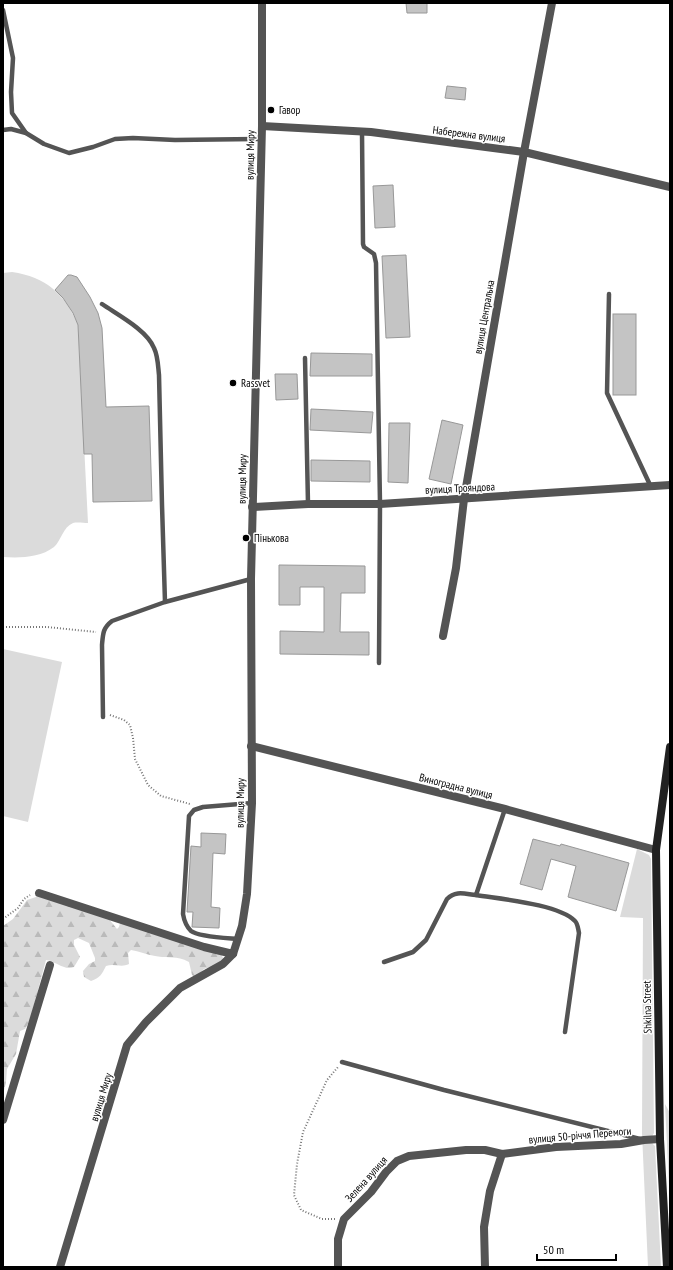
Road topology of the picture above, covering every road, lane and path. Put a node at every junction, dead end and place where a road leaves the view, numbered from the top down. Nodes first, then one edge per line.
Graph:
1 (262, 3) edge
2 (552, 3) edge
3 (3, 10) edge
4 (262, 126) junction
5 (3, 130) edge
6 (362, 132) junction
7 (26, 133) junction
8 (261, 139) junction
9 (524, 152) junction
10 (670, 187) edge
11 (609, 294) dead end
12 (102, 304) dead end
13 (305, 358) dead end
14 (670, 486) edge
15 (652, 487) junction
16 (464, 499) junction
17 (308, 504) junction
18 (380, 504) junction
19 (252, 507) junction
20 (251, 579) junction
21 (165, 602) junction
22 (3, 627) edge
23 (103, 633) junction
24 (443, 636) dead end
25 (379, 663) dead end
26 (103, 708) junction
27 (103, 717) dead end
28 (252, 746) junction
29 (670, 747) edge
30 (252, 803) junction
31 (203, 807) junction
32 (505, 809) junction
33 (656, 850) junction
34 (39, 893) joint
35 (476, 896) junction
36 (3, 919) edge
37 (238, 939) junction
38 (233, 954) junction
39 (384, 962) dead end
40 (50, 965) dead end
41 (565, 1032) dead end
42 (342, 1062) joint
43 (3, 1120) edge
44 (660, 1139) junction
45 (644, 1140) junction
46 (502, 1154) junction
47 (344, 1220) junction
48 (60, 1267) edge
49 (338, 1267) edge
50 (485, 1267) edge
51 (667, 1267) edge

1 - 4 street, вулиця Миру
2 - 9 street, вулиця Центральна
3 - 7 lane
4 - 6 street, Набережна вулиця
4 - 8 street, вулиця Миру
5 - 7 lane
6 - 9 street, Набережна вулиця
6 - 18 lane
7 - 8 lane
8 - 19 street, вулиця Миру
9 - 10 street, Набережна вулиця
9 - 16 street, вулиця Центральна
11 - 15 lane
12 - 21 lane
13 - 17 lane
14 - 15 street, вулиця Трояндова
15 - 16 street, вулиця Трояндова
16 - 18 street, вулиця Трояндова
16 - 24 street, вулиця Центральна
17 - 18 street, вулиця Трояндова
17 - 19 street, вулиця Трояндова
18 - 25 lane
19 - 20 street, вулиця Миру
20 - 21 lane
20 - 28 street, вулиця Миру
21 - 23 lane
22 - 23 path
23 - 26 lane
26 - 27 lane
26 - 31 path
28 - 30 street, вулиця Миру
28 - 32 street, Виноградна вулиця
29 - 33 street, Shkilna Street
30 - 31 lane
30 - 37 street, вулиця Миру
31 - 37 lane
32 - 33 street, Виноградна вулиця
32 - 35 lane
33 - 44 street, Shkilna Street
34 - 36 path
34 - 38 street
35 - 39 lane
35 - 41 lane
37 - 38 street, вулиця Миру
38 - 48 street, вулиця Миру
40 - 43 street
42 - 45 lane
42 - 47 path
44 - 45 street, вулиця 50-річчя Перемоги
44 - 51 street, Shkilna Street
45 - 46 street, вулиця 50-річчя Перемоги
46 - 47 street, Зелена вулиця
46 - 50 street
47 - 49 street, Зелена вулиця

